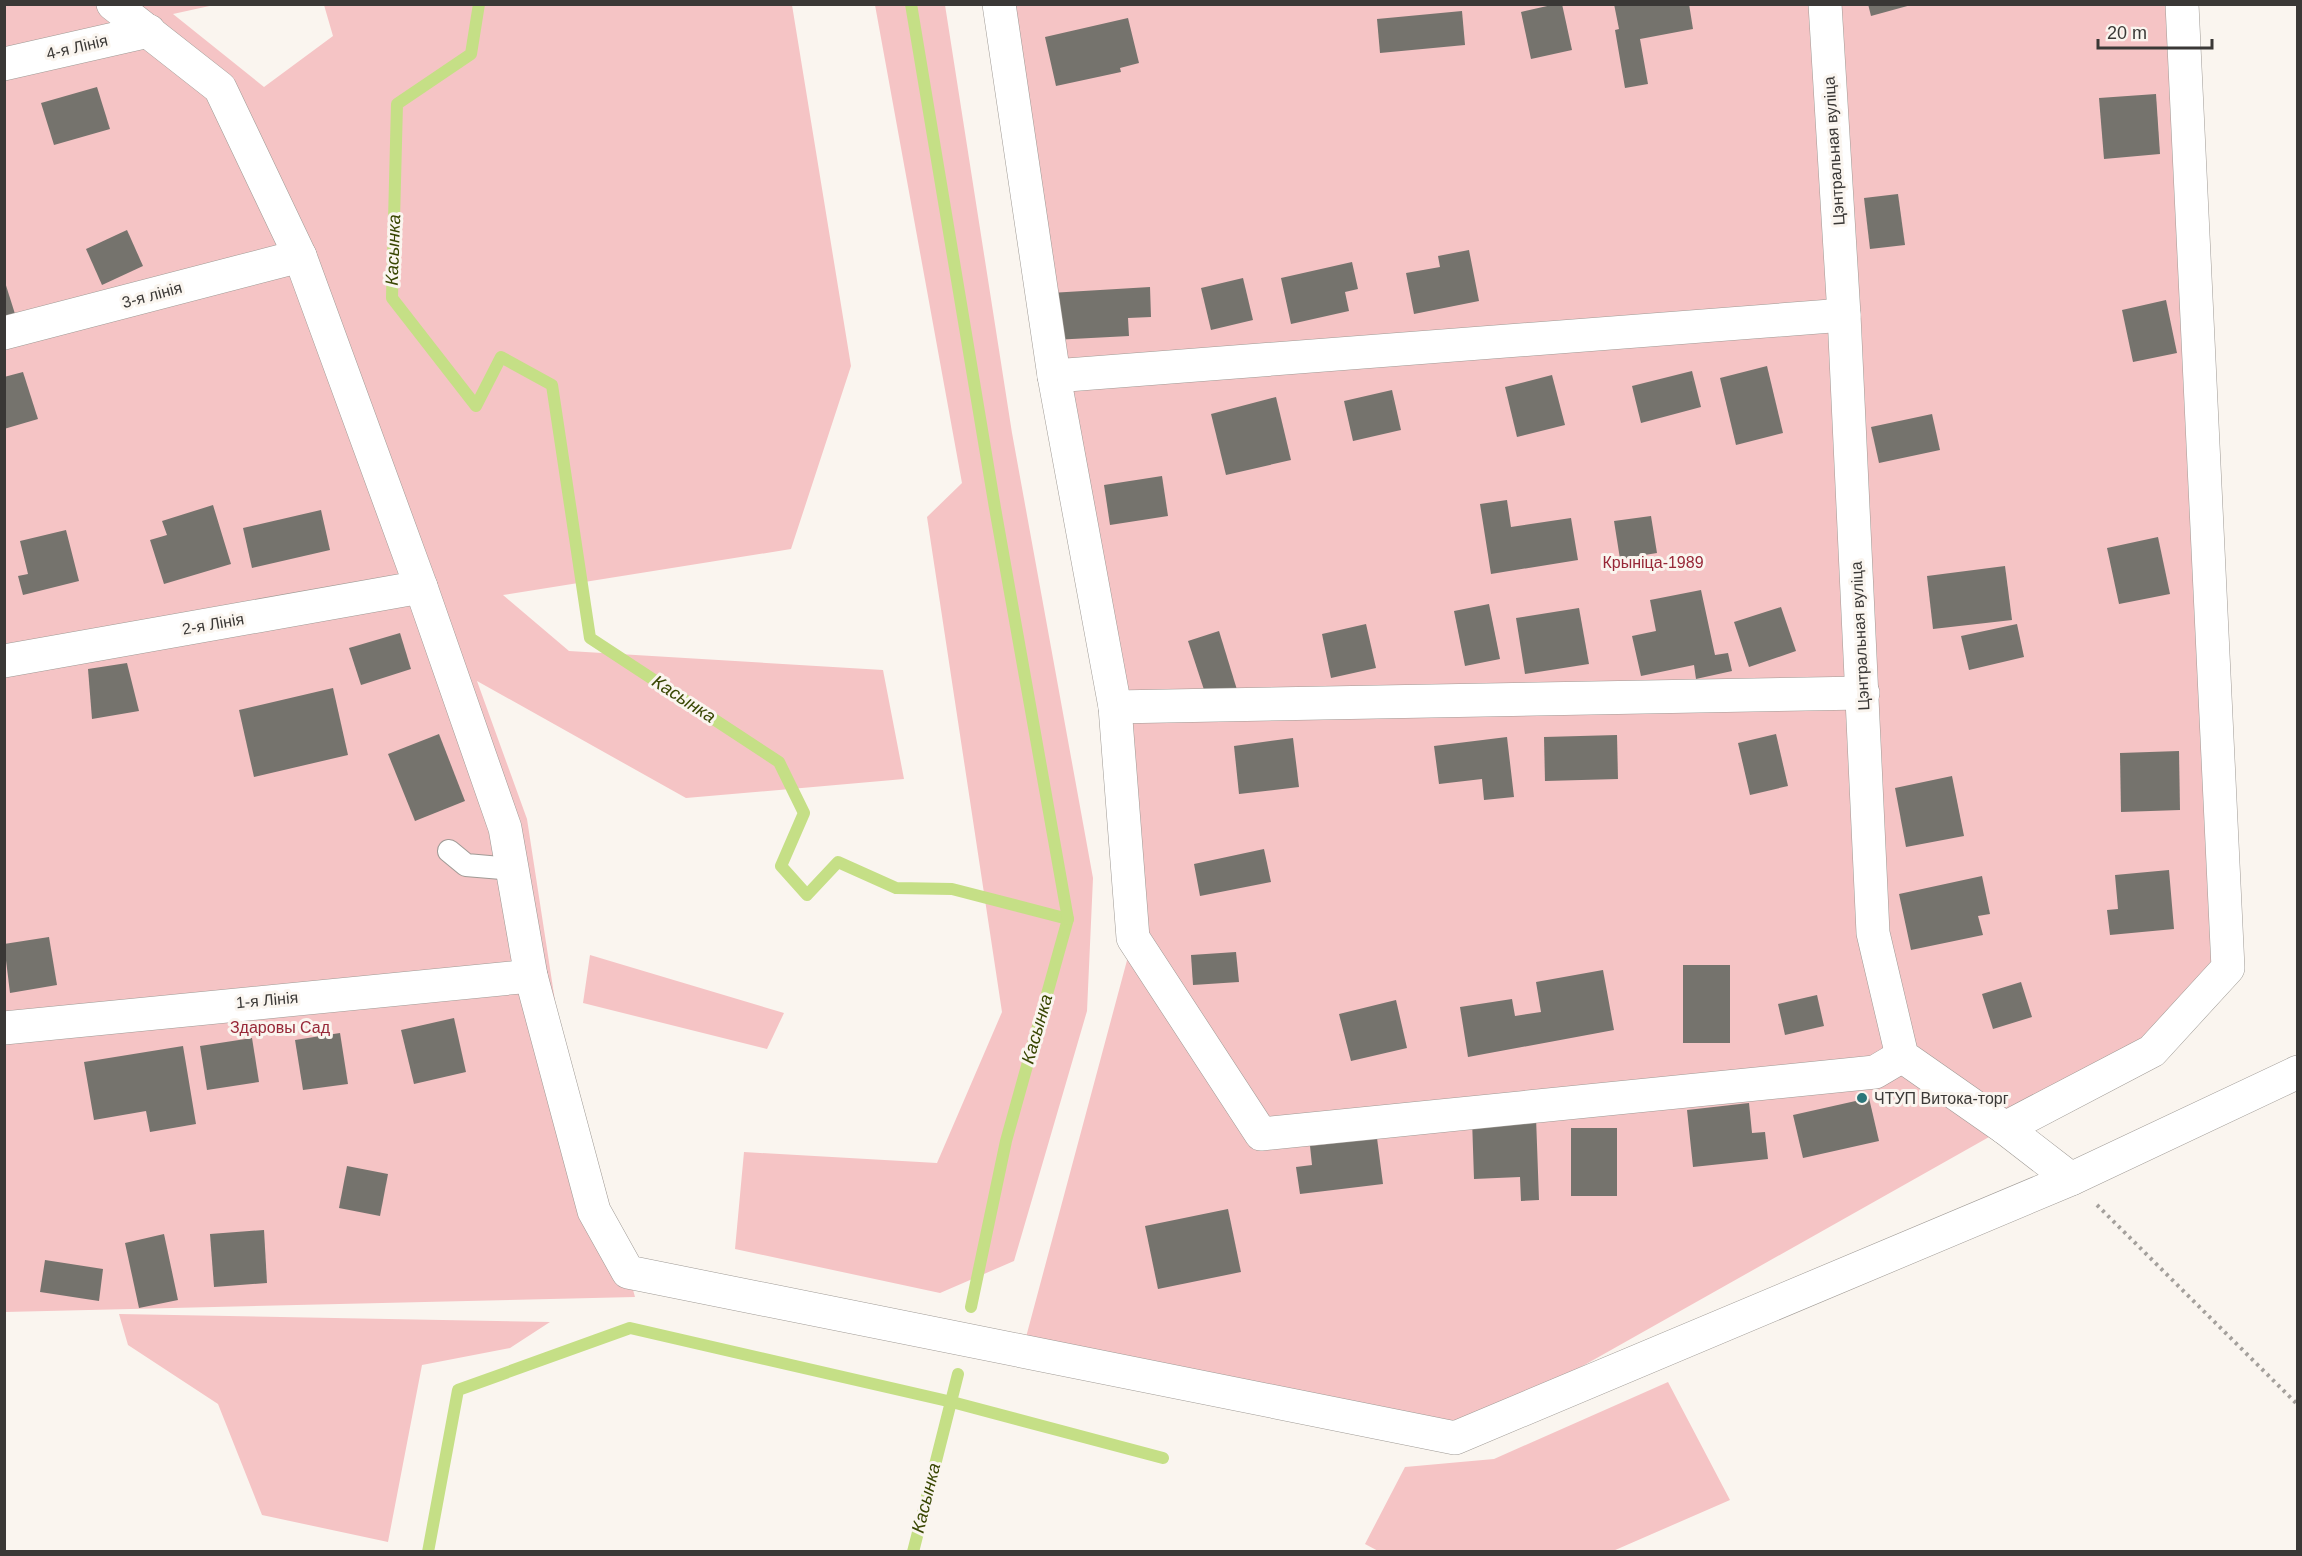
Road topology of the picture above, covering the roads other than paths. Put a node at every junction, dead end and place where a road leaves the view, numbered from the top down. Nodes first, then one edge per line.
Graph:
1 (113, 4) edge
2 (999, 4) edge
3 (1825, 4) edge
4 (2182, 4) edge
5 (149, 31) junction
6 (4, 64) edge
7 (300, 256) junction
8 (1844, 315) junction
9 (4, 333) edge
10 (1054, 376) junction
11 (421, 587) junction
12 (4, 661) edge
13 (1863, 693) junction
14 (1115, 707) junction
15 (449, 851) dead end
16 (512, 869) junction
17 (531, 976) junction
18 (4, 1028) edge
19 (1902, 1056) junction
20 (2298, 1072) edge
21 (2005, 1128) junction
22 (2071, 1179) junction

1 - 5 street
2 - 10 street
3 - 8 street, Цэнтральная вуліца
4 - 21 street
5 - 6 street, 4-я Лінія
5 - 7 street
7 - 9 street, 3-я лінія
7 - 11 street
8 - 10 street
8 - 13 street, Цэнтральная вуліца
10 - 14 street
11 - 12 street, 2-я Лінія
11 - 16 street
13 - 14 street
13 - 19 street, Цэнтральная вуліца
14 - 19 street
15 - 16 lane
16 - 17 street
17 - 18 street, 1-я Лінія
17 - 22 street
19 - 21 street
20 - 22 street
21 - 22 street

